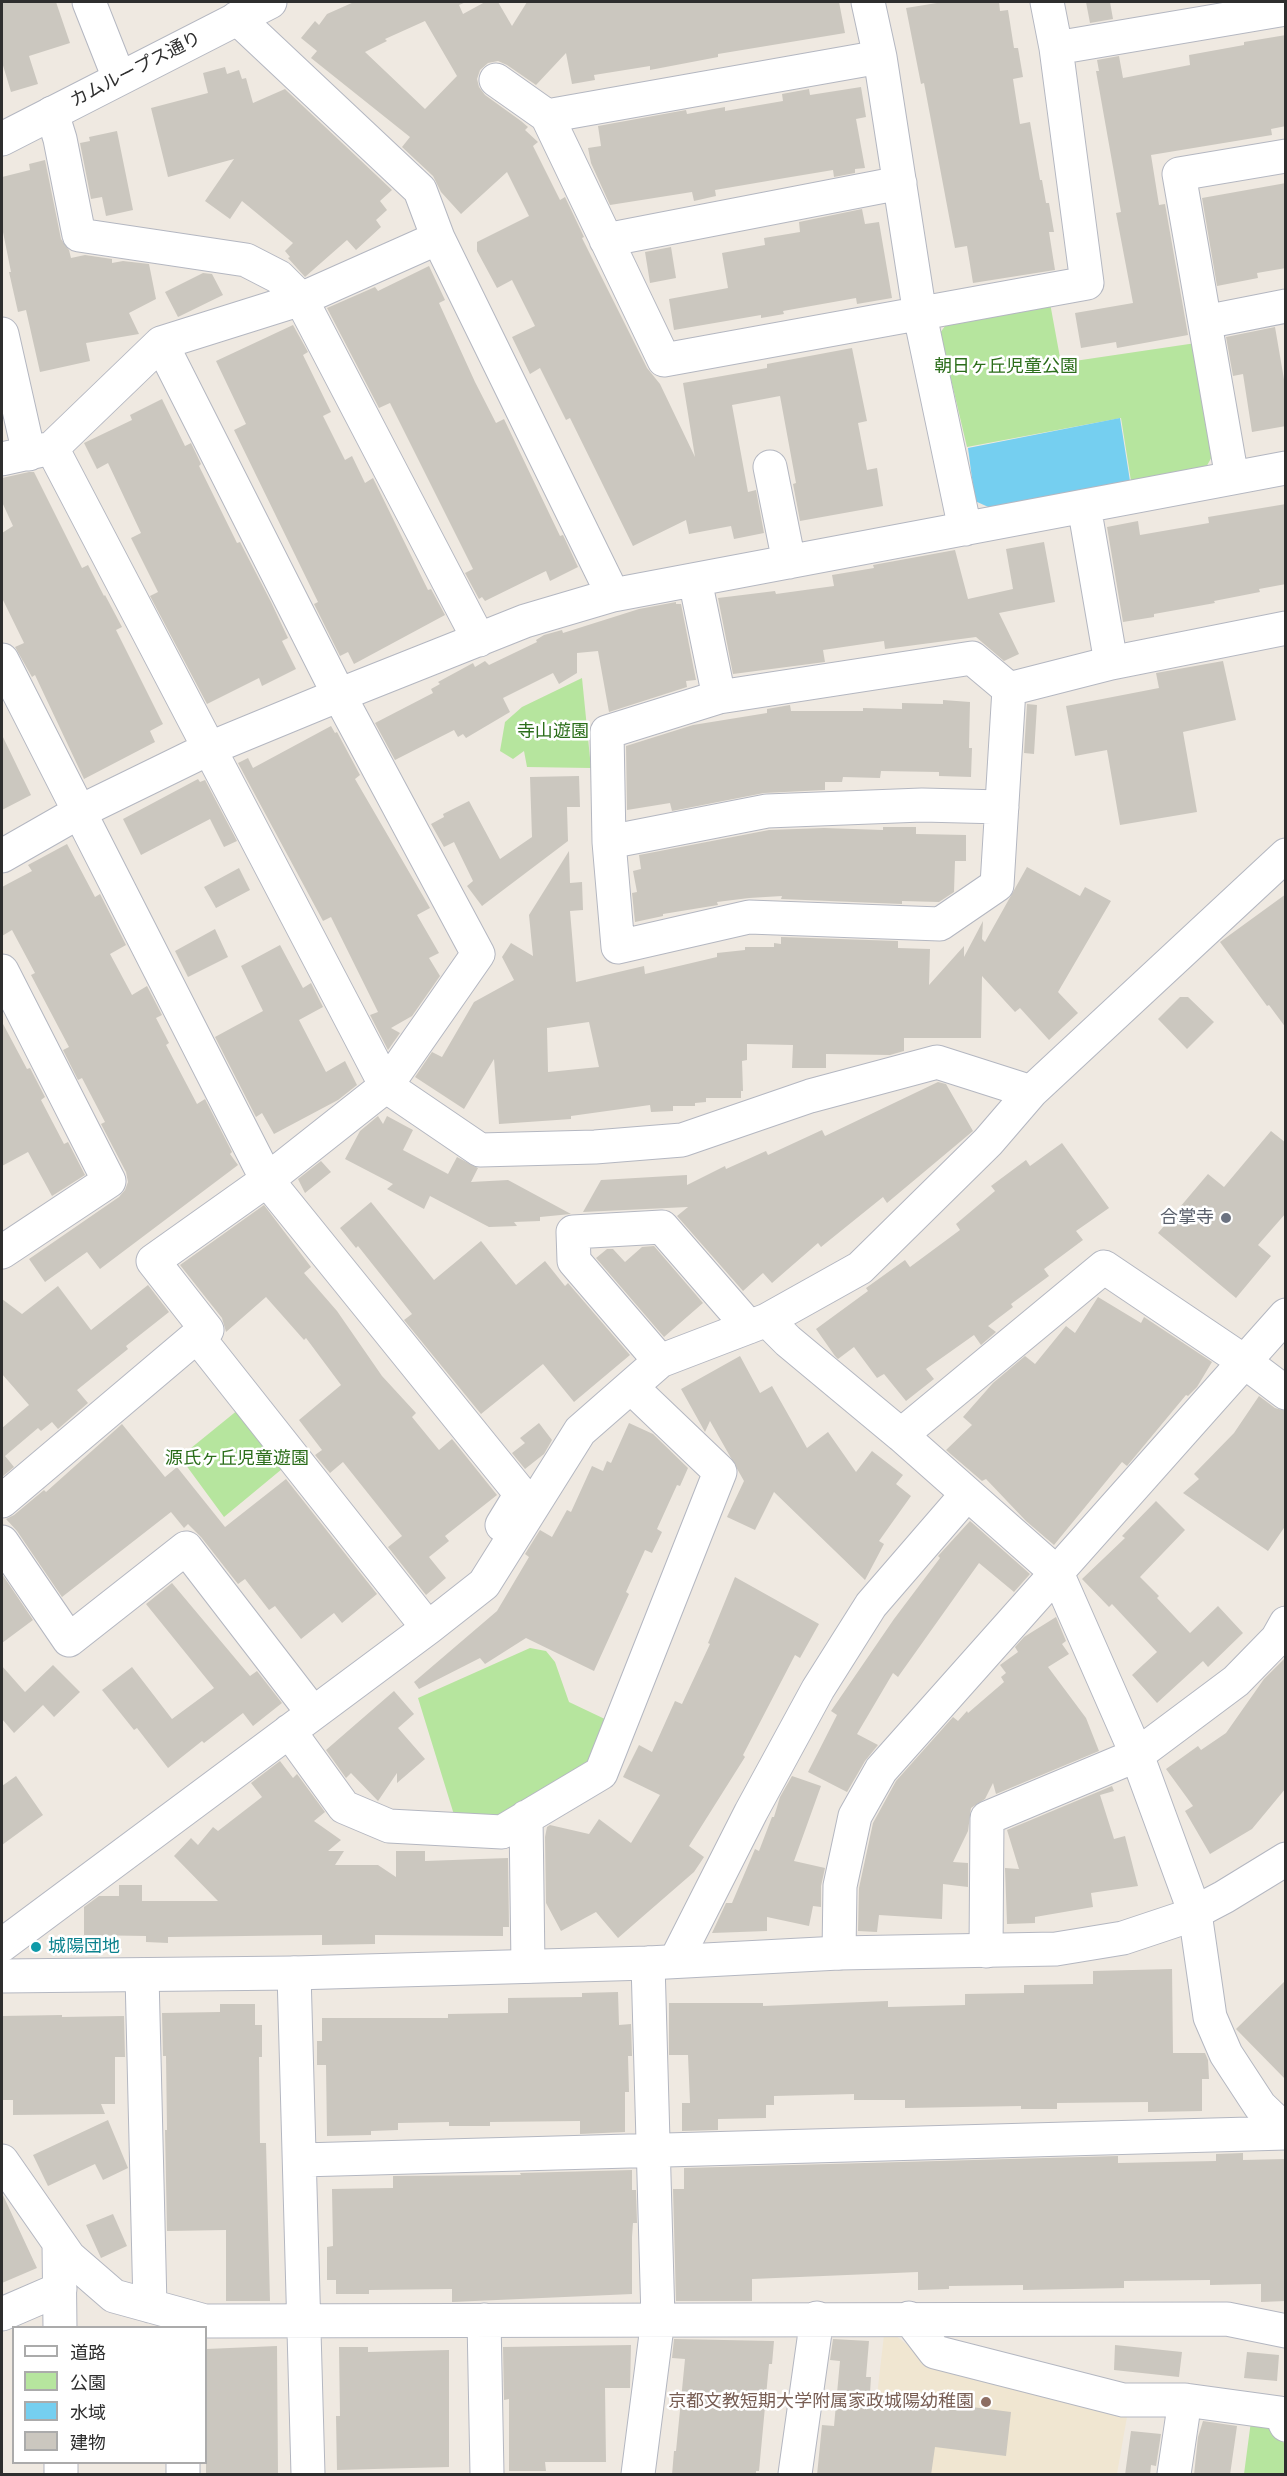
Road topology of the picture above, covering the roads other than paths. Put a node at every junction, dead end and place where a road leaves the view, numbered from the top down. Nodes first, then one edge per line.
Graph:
1 (89, 2) edge
2 (270, 2) edge
3 (868, 2) edge
4 (1047, 2) edge
5 (1286, 9) edge
6 (237, 18) junction
7 (1056, 48) junction
8 (880, 57) junction
9 (119, 78) junction
10 (496, 80) dead end
11 (52, 112) junction
12 (547, 116) junction
13 (2, 139) edge
14 (1286, 156) edge
15 (900, 183) junction
16 (438, 238) junction
17 (606, 240) junction
18 (301, 299) junction
19 (1286, 306) edge
20 (920, 315) junction
21 (1205, 322) junction
22 (2, 334) edge
23 (161, 343) junction
24 (27, 453) edge
25 (770, 467) dead end
26 (1286, 468) edge
27 (1232, 478) junction
28 (1084, 506) junction
29 (965, 529) junction
30 (789, 562) junction
31 (695, 580) junction
32 (613, 595) junction
33 (1286, 628) edge
34 (479, 639) junction
35 (2, 660) edge
36 (1111, 663) junction
37 (1009, 689) junction
38 (339, 694) junction
39 (719, 697) junction
40 (208, 750) junction
41 (1002, 807) junction
42 (80, 812) junction
43 (609, 842) junction
44 (1286, 855) edge
45 (2, 856) edge
46 (2, 971) edge
47 (386, 1086) junction
48 (1031, 1092) junction
49 (267, 1180) junction
50 (2, 1252) edge
51 (1286, 1315) edge
52 (758, 1323) junction
53 (197, 1336) junction
54 (660, 1361) junction
55 (1245, 1362) junction
56 (632, 1387) junction
57 (1286, 1393) edge
58 (901, 1435) junction
59 (967, 1494) junction
60 (2, 1501) edge
61 (2, 1542) edge
62 (1057, 1573) junction
63 (438, 1620) junction
64 (1286, 1623) edge
65 (301, 1722) junction
66 (1137, 1755) junction
67 (526, 1817) junction
68 (1285, 1862) edge
69 (1195, 1913) junction
70 (2, 1945) edge
71 (986, 1951) junction
72 (839, 1953) junction
73 (662, 1961) junction
74 (528, 1966) junction
75 (294, 1973) junction
76 (142, 1975) junction
77 (2, 1976) edge
78 (1286, 2132) edge
79 (653, 2151) junction
80 (301, 2160) junction
81 (2, 2161) edge
82 (59, 2243) junction
83 (60, 2289) junction
84 (4, 2308) edge
85 (168, 2316) edge
86 (817, 2318) junction
87 (909, 2318) junction
88 (658, 2319) junction
89 (484, 2320) junction
90 (306, 2321) junction
91 (60, 2326) edge
92 (1286, 2331) edge
93 (1185, 2400) junction
94 (1286, 2425) edge
95 (308, 2475) edge
96 (487, 2475) edge
97 (638, 2475) edge
98 (795, 2475) edge
99 (1174, 2475) edge

1 - 9 street
2 - 6 street, カムループス通り
3 - 8 street
4 - 7 street
5 - 7 street
6 - 9 street, カムループス通り
6 - 16 street
7 - 20 street
8 - 12 street
8 - 15 street
9 - 11 street, カムループス通り
10 - 12 street
11 - 13 street, カムループス通り
11 - 18 street
12 - 17 street
14 - 21 street
15 - 17 street
15 - 20 street
16 - 18 street
16 - 32 street
17 - 20 street
18 - 23 street
18 - 34 street
19 - 21 street
20 - 29 street
21 - 27 street
22 - 24 street
23 - 24 street
23 - 38 street
24 - 40 street
25 - 30 street
26 - 27 street
27 - 28 street
28 - 29 street
28 - 36 street
29 - 30 street
30 - 31 street
31 - 32 street
31 - 39 street
32 - 34 street
33 - 36 street
34 - 38 street
35 - 42 street
36 - 37 street
37 - 39 street
37 - 41 street
38 - 40 street
38 - 47 street
39 - 43 street
40 - 42 street
40 - 47 street
41 - 43 street
41 - 43 street
42 - 45 street
42 - 49 street
44 - 48 street
46 - 50 street
47 - 48 street
47 - 49 street
48 - 52 street
49 - 53 street
49 - 63 street
51 - 55 street
52 - 54 street
52 - 54 street
52 - 58 street
53 - 60 street
53 - 63 street
54 - 56 street
55 - 57 street
55 - 58 street
55 - 62 street
56 - 63 street
56 - 67 street
58 - 59 street
59 - 62 street
59 - 73 street
61 - 65 street
62 - 66 street
62 - 72 street
63 - 65 street
64 - 66 street
65 - 67 street
65 - 70 street
66 - 69 street
66 - 71 street
67 - 74 street
68 - 69 street
69 - 71 street
69 - 78 street
71 - 72 street
72 - 73 street
73 - 74 street
73 - 79 street
74 - 75 street
75 - 76 street
75 - 80 street
76 - 77 street
76 - 85 street
78 - 79 street
79 - 80 street
79 - 88 street
80 - 90 street
81 - 82 street
82 - 83 street
82 - 85 street
83 - 84 street
83 - 91 street
85 - 90 street
86 - 87 street
86 - 88 street
86 - 98 street
87 - 92 street
87 - 93 street
88 - 89 street
88 - 97 street
89 - 90 street
89 - 96 street
90 - 95 street
93 - 94 street
93 - 99 street

